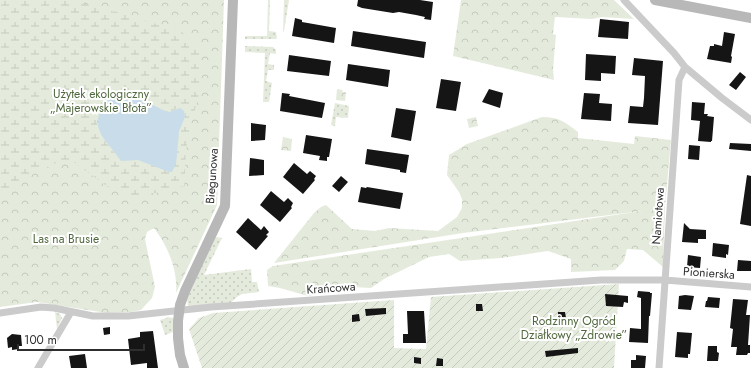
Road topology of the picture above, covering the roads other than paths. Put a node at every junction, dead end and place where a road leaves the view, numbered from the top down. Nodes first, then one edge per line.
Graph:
1 (233, 0) edge
2 (624, 0) edge
3 (655, 0) edge
4 (751, 18) edge
5 (685, 67) junction
6 (751, 120) edge
7 (665, 280) junction
8 (751, 287) edge
9 (179, 311) junction
10 (71, 312) junction
11 (0, 313) edge
12 (38, 368) edge
13 (184, 368) edge
14 (660, 368) edge

1 - 9 street, Biegunowa
2 - 5 street
3 - 4 street
5 - 6 street
5 - 7 street, Namiotowa
7 - 8 street, Pionierska
7 - 9 street, Krańcowa
7 - 14 street, Namiotowa
9 - 10 street, Krańcowa
9 - 13 street, Biegunowa
10 - 11 street, Krańcowa
10 - 12 street

